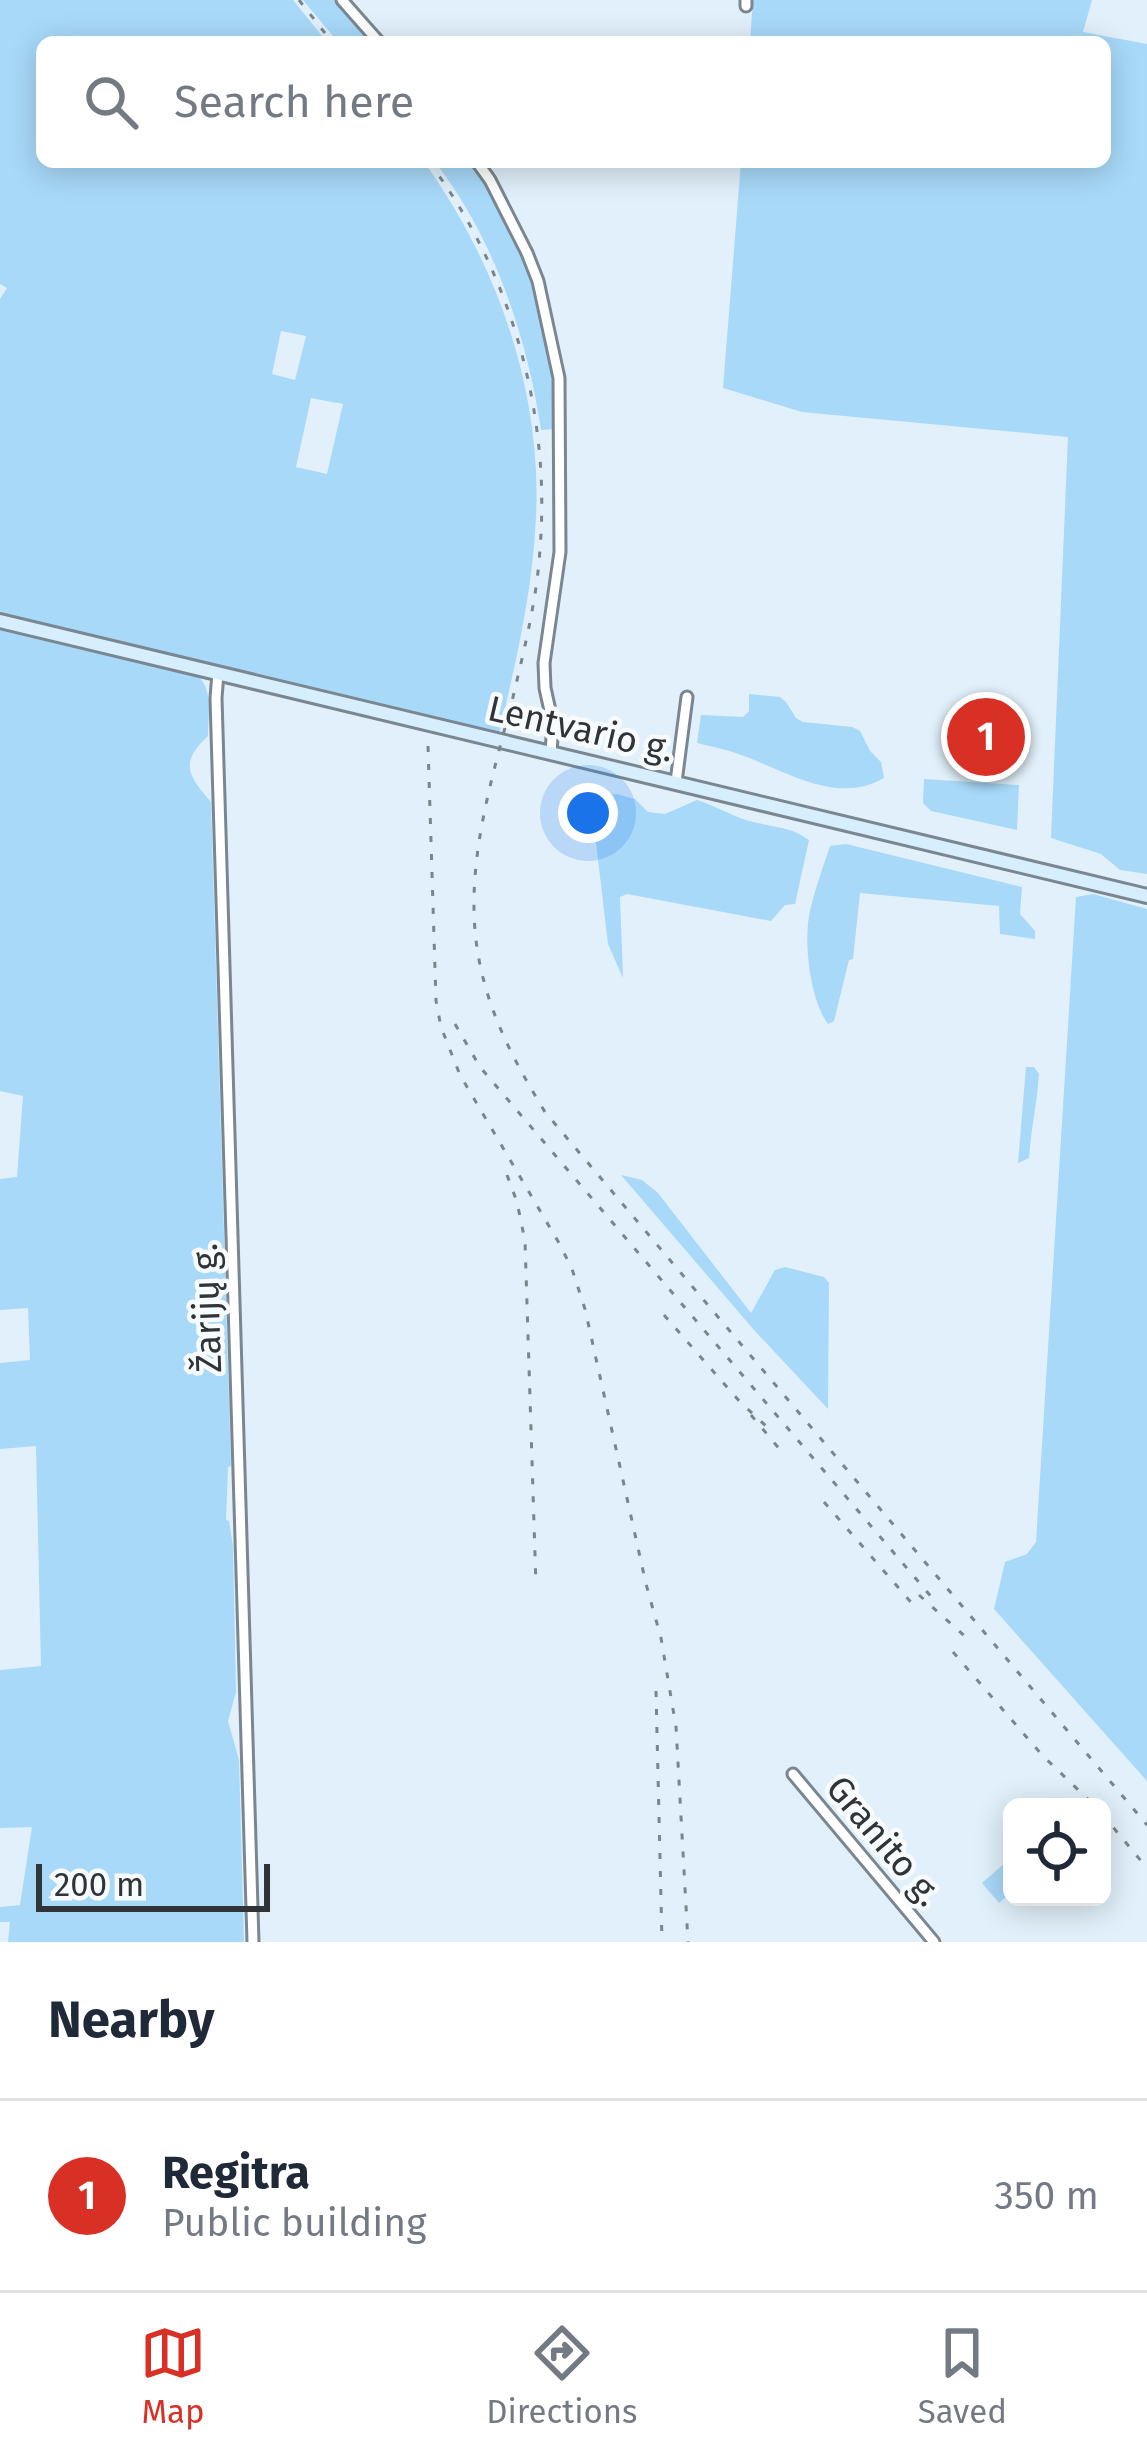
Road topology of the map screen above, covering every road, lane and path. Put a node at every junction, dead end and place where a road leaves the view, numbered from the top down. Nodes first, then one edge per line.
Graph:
1 (342, 0) edge
2 (374, 36) edge
3 (481, 168) edge
4 (0, 621) edge
5 (218, 673) junction
6 (686, 697) dead end
7 (551, 752) junction
8 (676, 782) junction
9 (1147, 896) edge
10 (794, 1774) dead end
11 (253, 1942) edge
12 (934, 1942) edge

1 - 2 street
3 - 7 street
4 - 5 main road, Lentvario g.
5 - 7 main road, Lentvario g.
5 - 11 street, Žarijų g.
6 - 8 street
7 - 8 main road, Lentvario g.
8 - 9 main road, Lentvario g.
10 - 12 street, Granito g.

